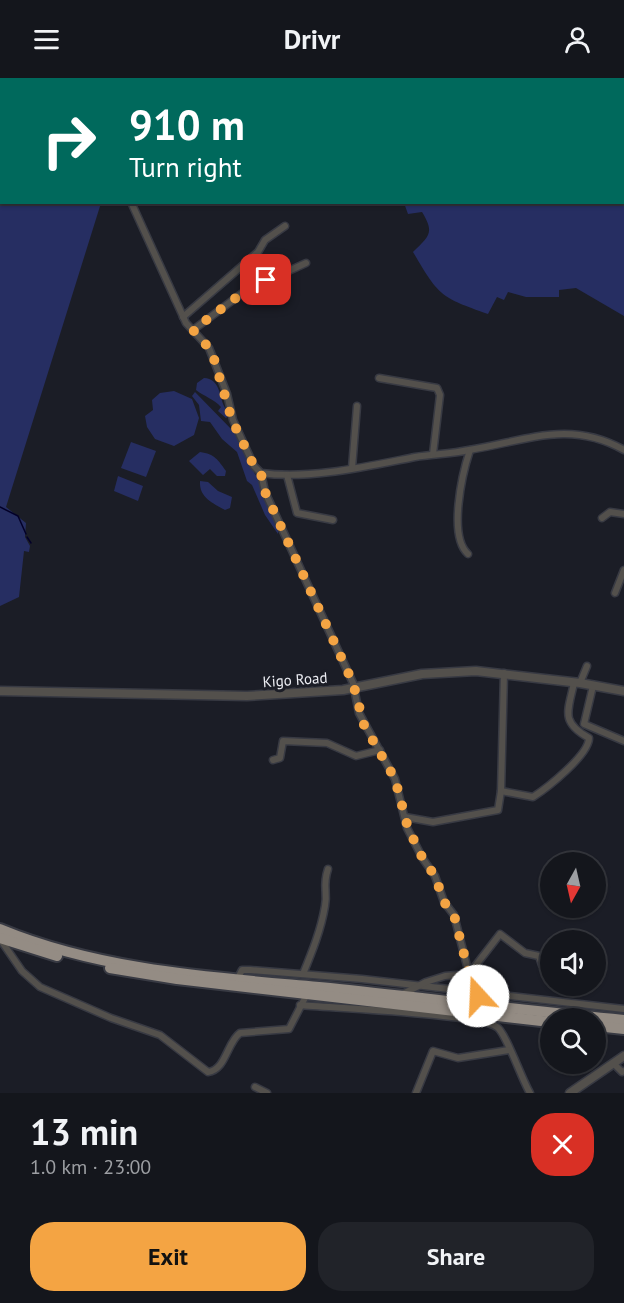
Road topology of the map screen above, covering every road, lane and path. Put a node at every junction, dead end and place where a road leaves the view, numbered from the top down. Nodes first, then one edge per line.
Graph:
1 (132, 204) edge
2 (285, 226) dead end
3 (306, 263) dead end
4 (183, 316) junction
5 (193, 330) junction
6 (379, 378) dead end
7 (357, 406) dead end
8 (470, 450) junction
9 (624, 450) edge
10 (433, 454) junction
11 (352, 468) junction
12 (261, 474) junction
13 (287, 475) junction
14 (624, 514) edge
15 (602, 518) dead end
16 (333, 520) dead end
17 (468, 555) dead end
18 (624, 570) edge
19 (615, 593) dead end
20 (586, 666) dead end
21 (504, 673) junction
22 (577, 683) junction
23 (593, 686) junction
24 (354, 689) junction
25 (0, 691) edge
26 (624, 691) edge
27 (624, 741) edge
28 (380, 750) junction
29 (273, 760) dead end
30 (501, 791) junction
31 (405, 817) junction
32 (328, 869) dead end
33 (0, 929) edge
34 (0, 938) edge
35 (540, 960) edge
36 (303, 974) junction
37 (469, 974) junction
38 (238, 978) junction
39 (416, 985) junction
40 (479, 992) junction
41 (307, 994) junction
42 (400, 995) junction
43 (300, 1005) junction
44 (476, 1005) junction
45 (624, 1009) edge
46 (540, 1021) edge
47 (606, 1026) edge
48 (623, 1027) edge
49 (509, 1050) junction
50 (624, 1056) edge
51 (614, 1064) junction
52 (624, 1071) edge
53 (255, 1087) dead end
54 (267, 1093) edge
55 (416, 1093) edge
56 (530, 1093) edge
57 (570, 1093) edge

1 - 4 street
2 - 4 street
3 - 5 street
4 - 5 street
5 - 12 street
6 - 10 street
7 - 11 street
8 - 9 street
8 - 10 street
8 - 17 street
10 - 11 street
11 - 13 street
12 - 13 street
12 - 24 street
13 - 16 street
14 - 15 street
18 - 19 street
20 - 22 street
21 - 22 street, Kigo Road
21 - 24 street, Kigo Road
21 - 30 street
22 - 23 street, Kigo Road
22 - 30 street
23 - 26 street, Kigo Road
23 - 27 street
24 - 25 street, Kigo Road
24 - 28 street
28 - 29 street
28 - 31 street
30 - 31 street
31 - 37 street
32 - 36 street
33 - 38 highway
34 - 41 highway
34 - 43 street
35 - 37 street
36 - 38 street
36 - 39 street
37 - 39 street
37 - 40 street
38 - 42 highway
39 - 40 street
39 - 42 street
40 - 44 street
40 - 45 street
41 - 43 street
41 - 46 highway
42 - 44 highway
43 - 49 street
44 - 48 highway
47 - 48 highway
49 - 55 street
49 - 56 street
50 - 51 street
51 - 52 street
51 - 57 street
53 - 54 street

